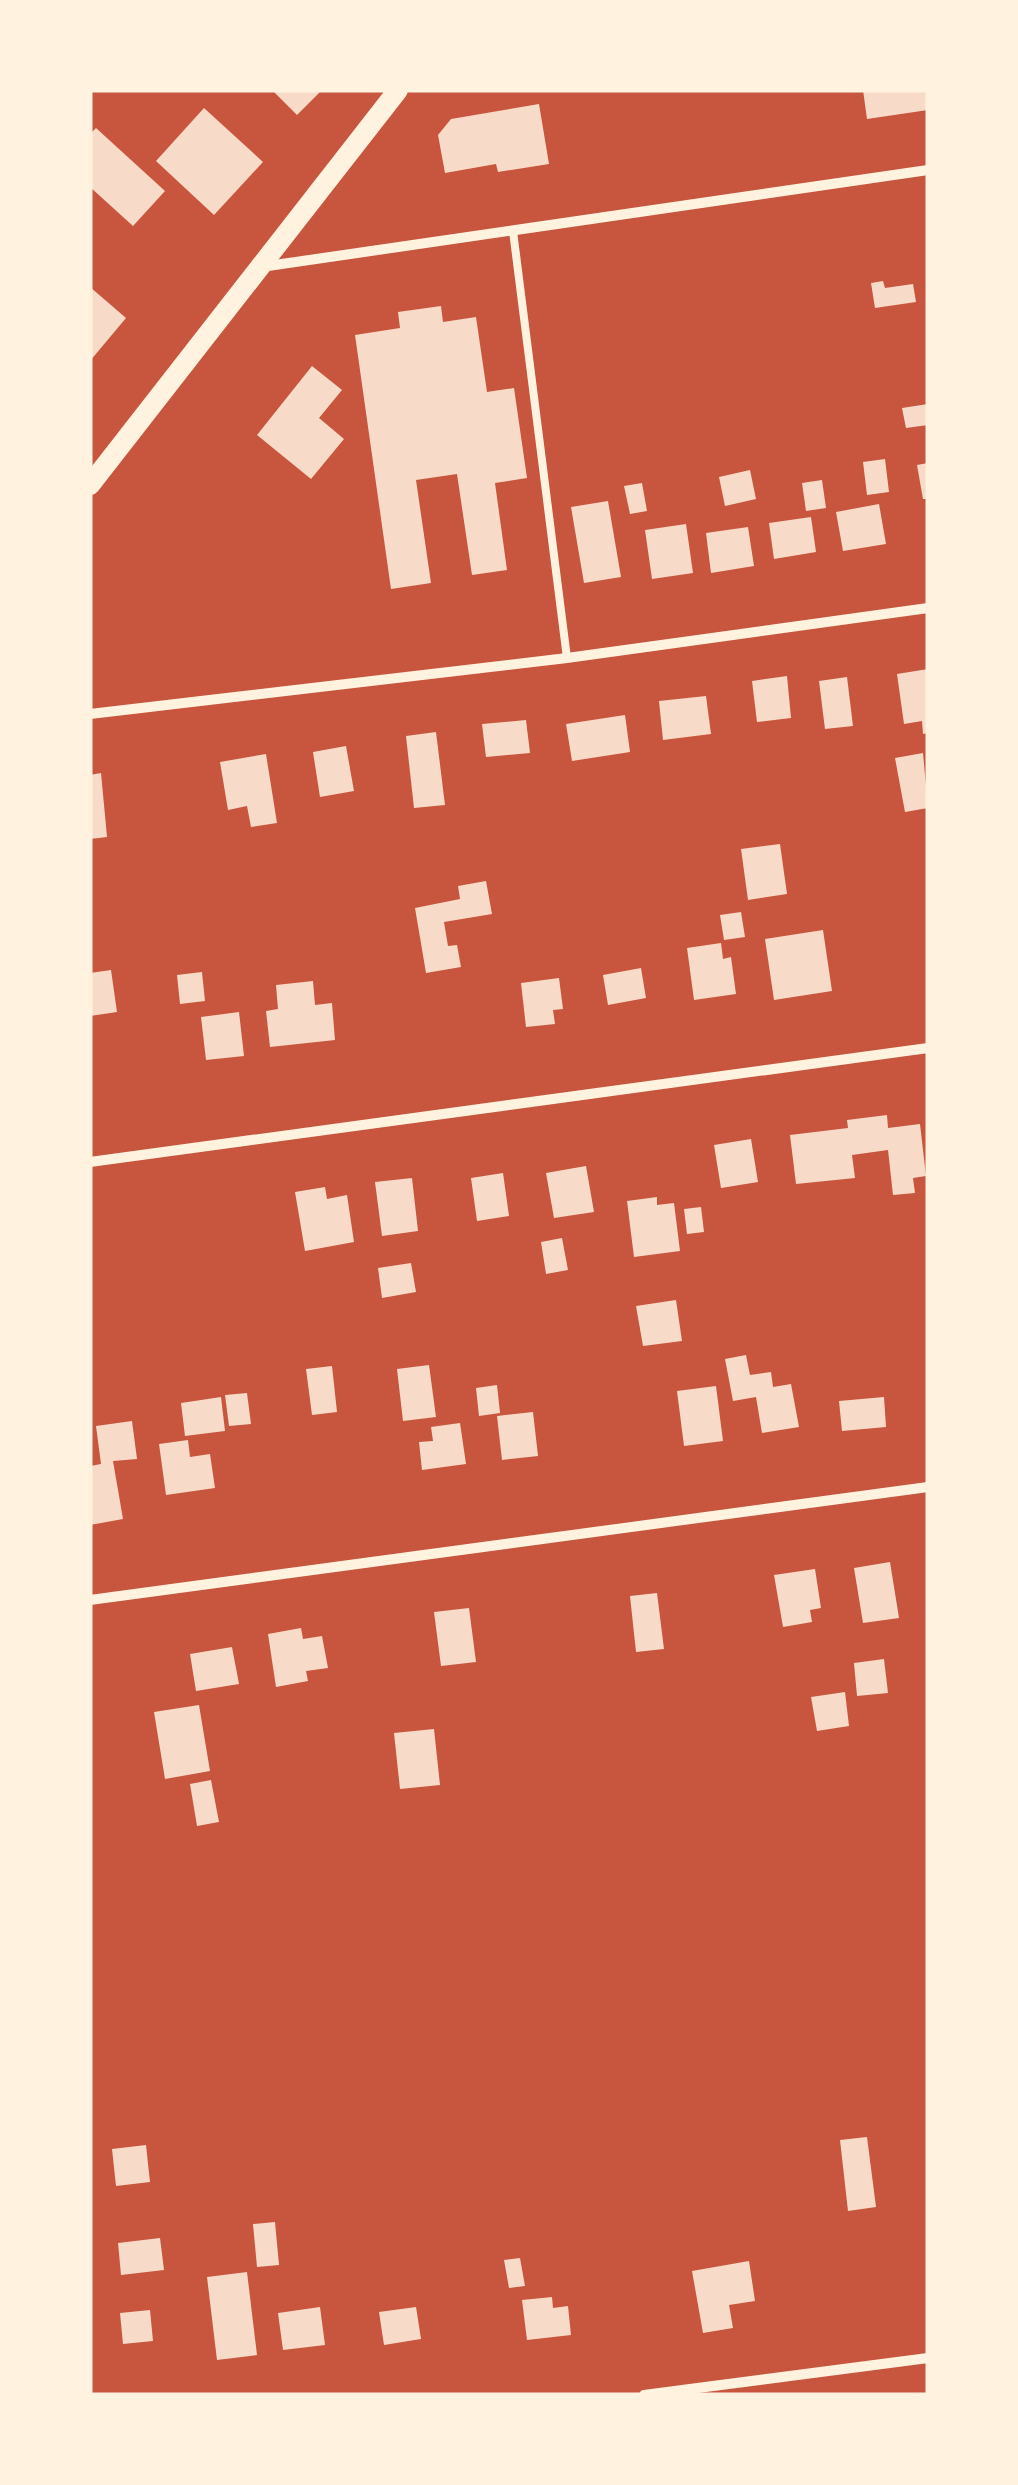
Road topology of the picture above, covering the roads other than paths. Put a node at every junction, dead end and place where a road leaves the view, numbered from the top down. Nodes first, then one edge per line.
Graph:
1 (398, 90) edge
2 (928, 170) edge
3 (513, 230) junction
4 (261, 268) junction
5 (90, 486) edge
6 (928, 608) edge
7 (567, 658) junction
8 (90, 714) edge
9 (928, 1048) edge
10 (90, 1162) edge
11 (928, 1487) edge
12 (90, 1600) edge
13 (928, 2358) edge
14 (644, 2395) edge

1 - 4 main road
2 - 3 street
3 - 4 street
3 - 7 lane
4 - 5 main road
6 - 7 street
7 - 8 street
9 - 10 street
11 - 12 street
13 - 14 street

